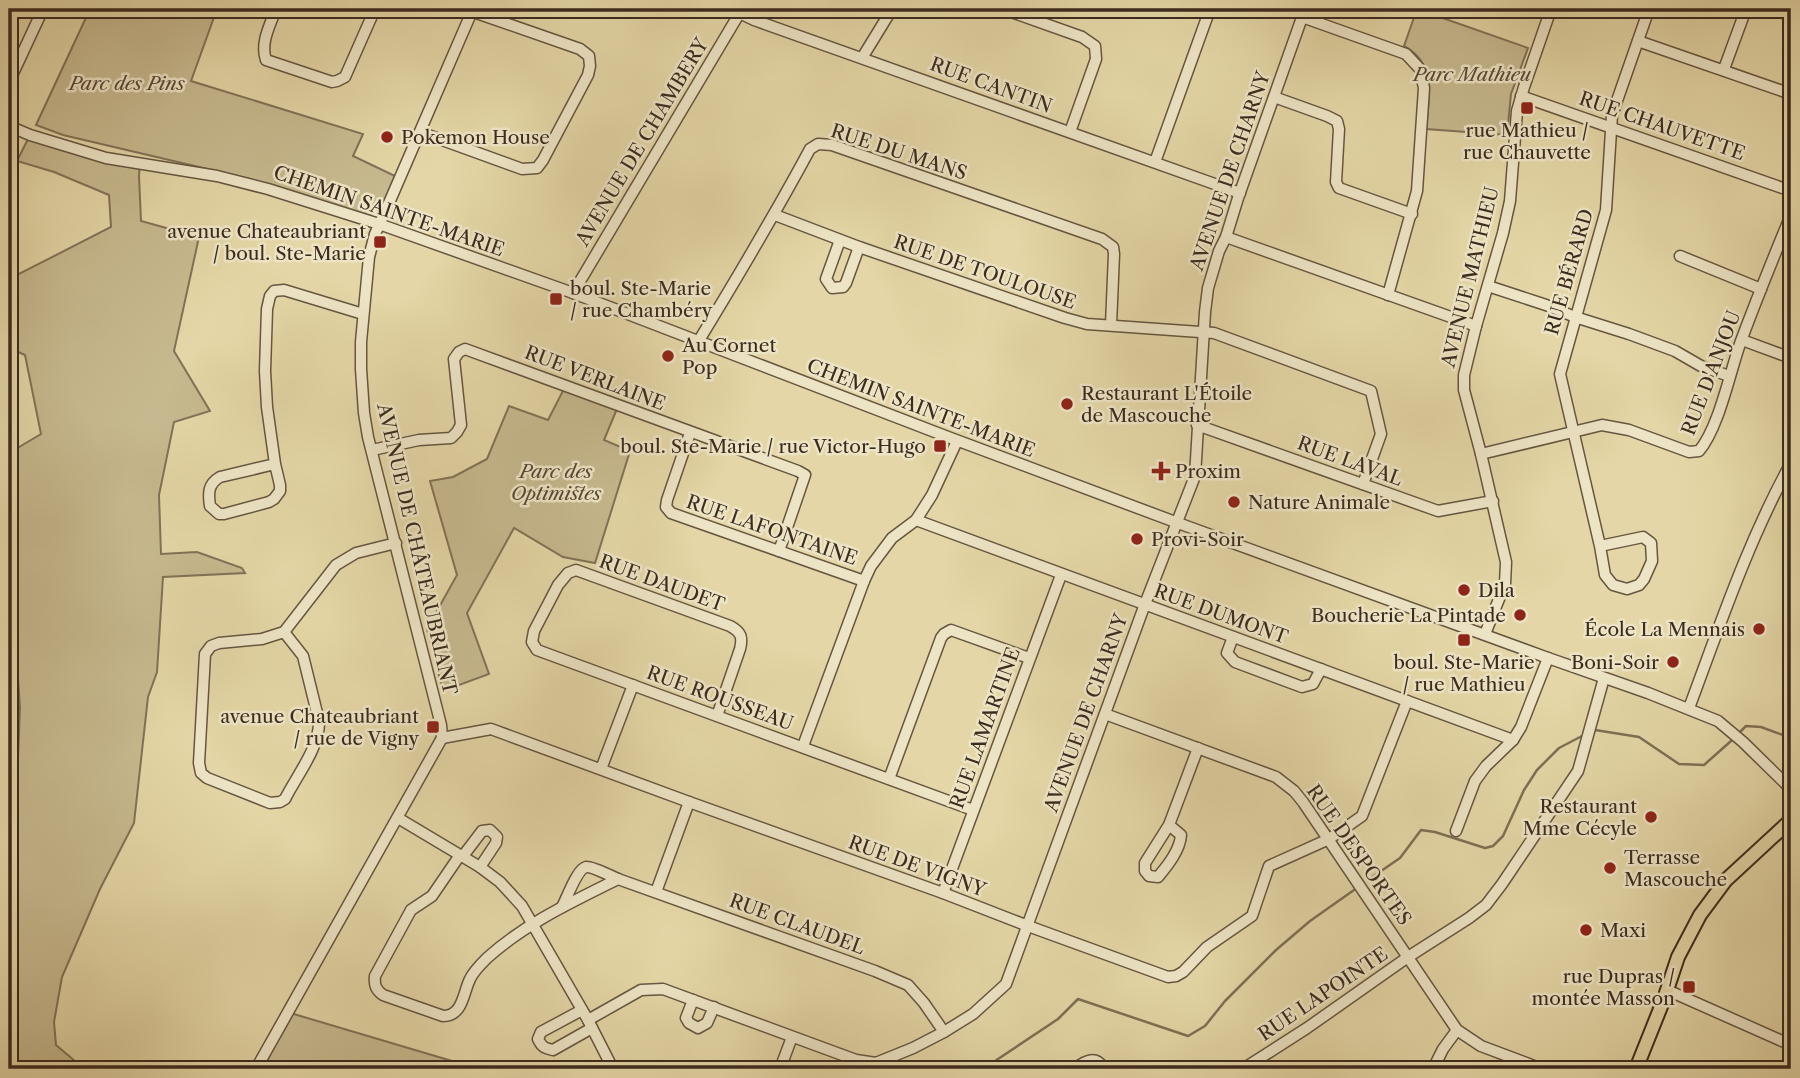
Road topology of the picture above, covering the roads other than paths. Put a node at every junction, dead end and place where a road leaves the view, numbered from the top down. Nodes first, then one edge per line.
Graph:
1 (43, 9) edge
2 (276, 9) edge
3 (374, 9) edge
4 (892, 9) edge
5 (1003, 9) edge
6 (1210, 9) edge
7 (1649, 9) edge
8 (1746, 9) edge
9 (470, 10) edge
10 (737, 10) edge
11 (1547, 10) edge
12 (1304, 13) edge
13 (1638, 41) junction
14 (862, 58) junction
15 (1724, 69) junction
16 (9, 82) edge
17 (1791, 94) edge
18 (1521, 96) junction
19 (1274, 97) junction
20 (9, 126) edge
21 (1611, 126) junction
22 (419, 132) junction
23 (1070, 132) junction
24 (1155, 162) junction
25 (1791, 191) edge
26 (1240, 192) junction
27 (1412, 214) junction
28 (775, 215) junction
29 (1791, 215) edge
30 (379, 224) junction
31 (1226, 237) junction
32 (840, 240) junction
33 (859, 247) junction
34 (1679, 256) dead end
35 (1488, 286) junction
36 (1761, 289) junction
37 (573, 293) junction
38 (1388, 295) junction
39 (363, 314) junction
40 (1575, 317) junction
41 (1111, 325) junction
42 (1476, 326) junction
43 (1204, 332) junction
44 (1742, 340) junction
45 (698, 342) junction
46 (1791, 358) edge
47 (1729, 376) junction
48 (1197, 425) junction
49 (1572, 431) junction
50 (691, 433) junction
51 (957, 440) junction
52 (372, 450) junction
53 (1482, 454) junction
54 (1791, 463) edge
55 (275, 464) junction
56 (1363, 484) junction
57 (1493, 500) junction
58 (916, 520) junction
59 (1178, 523) junction
60 (396, 543) junction
61 (1600, 546) junction
62 (779, 551) junction
63 (568, 573) joint
64 (1060, 575) junction
65 (864, 582) junction
66 (1145, 604) junction
67 (284, 632) junction
68 (1485, 634) junction
69 (1233, 638) junction
70 (1029, 658) junction
71 (1548, 658) junction
72 (1321, 668) junction
73 (1604, 678) junction
74 (633, 685) junction
75 (1406, 701) junction
76 (1689, 709) junction
77 (1105, 714) junction
78 (717, 716) junction
79 (442, 738) junction
80 (1513, 740) junction
81 (803, 747) junction
82 (1198, 748) junction
83 (601, 769) junction
84 (890, 779) junction
85 (1791, 789) edge
86 (689, 802) junction
87 (973, 810) junction
88 (398, 818) junction
89 (1791, 820) edge
90 (1169, 825) junction
91 (1456, 831) dead end
92 (1328, 839) junction
93 (462, 856) junction
94 (480, 867) junction
95 (618, 879) junction
96 (656, 892) junction
97 (943, 893) junction
98 (562, 907) junction
99 (532, 923) junction
100 (1028, 926) junction
101 (1409, 957) junction
102 (1667, 990) junction
103 (693, 1000) junction
104 (714, 1007) junction
105 (582, 1010) junction
106 (590, 1024) junction
107 (1457, 1030) junction
108 (944, 1032) junction
109 (792, 1037) junction
110 (1791, 1045) edge
111 (256, 1069) edge
112 (613, 1069) edge
113 (780, 1069) edge
114 (1074, 1069) edge
115 (1101, 1069) edge
116 (1243, 1069) edge
117 (1433, 1069) edge
118 (1542, 1069) edge
119 (1636, 1069) edge

1 - 16 street
2 - 3 street
4 - 14 street
5 - 23 street
6 - 24 street
7 - 13 street, RUE BÉRARD
8 - 15 street
9 - 22 street, AVENUE DE CHÂTEAUBRIANT
9 - 22 street
10 - 14 street, RUE CANTIN
10 - 37 street, AVENUE DE CHAMBERY
11 - 18 street, AVENUE MATHIEU
12 - 19 street, AVENUE DE CHARNY
12 - 27 street
13 - 15 street
13 - 21 street, RUE BÉRARD
14 - 23 street, RUE CANTIN
15 - 17 street
18 - 21 street, RUE CHAUVETTE
18 - 35 street, AVENUE MATHIEU
19 - 26 street, AVENUE DE CHARNY
19 - 27 street
20 - 30 street, CHEMIN SAINTE-MARIE
21 - 25 street, RUE CHAUVETTE
21 - 40 street, RUE BÉRARD
22 - 30 street, AVENUE DE CHÂTEAUBRIANT
23 - 24 street, RUE CANTIN
24 - 26 street, RUE CANTIN
26 - 31 street, AVENUE DE CHARNY
27 - 38 street
28 - 32 street, RUE DE TOULOUSE
28 - 41 street, RUE DU MANS
28 - 45 street, RUE DU MANS
29 - 36 street, RUE D'ANJOU
30 - 37 street, CHEMIN SAINTE-MARIE
30 - 39 street, AVENUE DE CHÂTEAUBRIANT
31 - 38 street
31 - 43 street, AVENUE DE CHARNY
32 - 33 street, RUE DE TOULOUSE
32 - 33 street
33 - 41 street, RUE DE TOULOUSE
34 - 36 street
35 - 40 street
35 - 42 street, AVENUE MATHIEU
36 - 44 street, RUE D'ANJOU
37 - 45 street, CHEMIN SAINTE-MARIE
38 - 42 street
39 - 52 street, AVENUE DE CHÂTEAUBRIANT
39 - 55 street
40 - 47 street
40 - 49 street, RUE BÉRARD
41 - 43 street, RUE DE TOULOUSE
42 - 53 street, AVENUE MATHIEU
43 - 48 street, AVENUE DE CHARNY
43 - 56 street, RUE DE TOULOUSE
44 - 46 street
44 - 47 street, RUE D'ANJOU
45 - 51 street, CHEMIN SAINTE-MARIE
47 - 49 street, RUE D'ANJOU
48 - 56 street, RUE LAVAL
48 - 59 street, AVENUE DE CHARNY
49 - 53 street, RUE D'ANJOU
49 - 61 street, RUE BÉRARD
50 - 52 street, RUE VERLAINE
50 - 62 street, RUE LAFONTAINE
50 - 62 street, RUE VERLAINE
51 - 58 street
51 - 59 street, CHEMIN SAINTE-MARIE
52 - 60 street, AVENUE DE CHÂTEAUBRIANT
53 - 57 street, AVENUE MATHIEU
54 - 76 street
55 - 55 street
56 - 57 street, RUE LAVAL
57 - 68 street, AVENUE MATHIEU
58 - 64 street, RUE DUMONT
58 - 65 street
59 - 66 street, AVENUE DE CHARNY
59 - 68 street, CHEMIN SAINTE-MARIE
60 - 67 street
60 - 79 street, AVENUE DE CHÂTEAUBRIANT
61 - 61 street, RUE BÉRARD
62 - 65 street, RUE LAFONTAINE
63 - 74 street, RUE ROUSSEAU
63 - 78 street, RUE DAUDET
64 - 66 street, RUE DUMONT
64 - 70 street, RUE LAMARTINE
65 - 81 street
66 - 69 street, RUE DUMONT
66 - 77 street, AVENUE DE CHARNY
67 - 67 street
68 - 71 street, CHEMIN SAINTE-MARIE
69 - 72 street, RUE DUMONT
69 - 72 street
70 - 84 street
70 - 87 street, RUE LAMARTINE
71 - 73 street, CHEMIN SAINTE-MARIE
71 - 80 street
72 - 75 street, RUE DUMONT
73 - 76 street, CHEMIN SAINTE-MARIE
73 - 101 street, RUE LAPOINTE
74 - 78 street, RUE ROUSSEAU
74 - 83 street
75 - 80 street, RUE DUMONT
75 - 92 street
76 - 85 street, CHEMIN SAINTE-MARIE
77 - 82 street, RUE DESPORTES
77 - 100 street, AVENUE DE CHARNY
78 - 81 street, RUE ROUSSEAU
79 - 83 street, RUE DE VIGNY
79 - 88 street
80 - 91 street
81 - 84 street, RUE ROUSSEAU
82 - 90 street
82 - 92 street, RUE DESPORTES
83 - 86 street, RUE DE VIGNY
84 - 87 street, RUE ROUSSEAU
86 - 96 street
86 - 97 street, RUE DE VIGNY
87 - 97 street, RUE LAMARTINE
88 - 93 street
88 - 111 street
89 - 102 main road
90 - 90 street
92 - 100 street, RUE DE VIGNY
92 - 101 street, RUE DESPORTES
93 - 94 street
93 - 94 street
93 - 99 street
94 - 99 street
95 - 96 street, RUE CLAUDEL
95 - 98 street
95 - 98 street, RUE CLAUDEL
96 - 108 street, RUE CLAUDEL
97 - 100 street, RUE DE VIGNY
98 - 99 street
99 - 105 street
100 - 108 street, AVENUE DE CHARNY
101 - 107 street, RUE DESPORTES
101 - 116 street, RUE LAPOINTE
102 - 110 street
102 - 119 main road
103 - 104 street, AVENUE DE CHARNY
103 - 104 street
103 - 106 street, AVENUE DE CHARNY
104 - 109 street, AVENUE DE CHARNY
105 - 106 street
105 - 106 street, AVENUE DE CHARNY
106 - 112 street
107 - 117 street
107 - 118 street, RUE DESPORTES
108 - 109 street, AVENUE DE CHARNY
109 - 113 street
114 - 115 street

